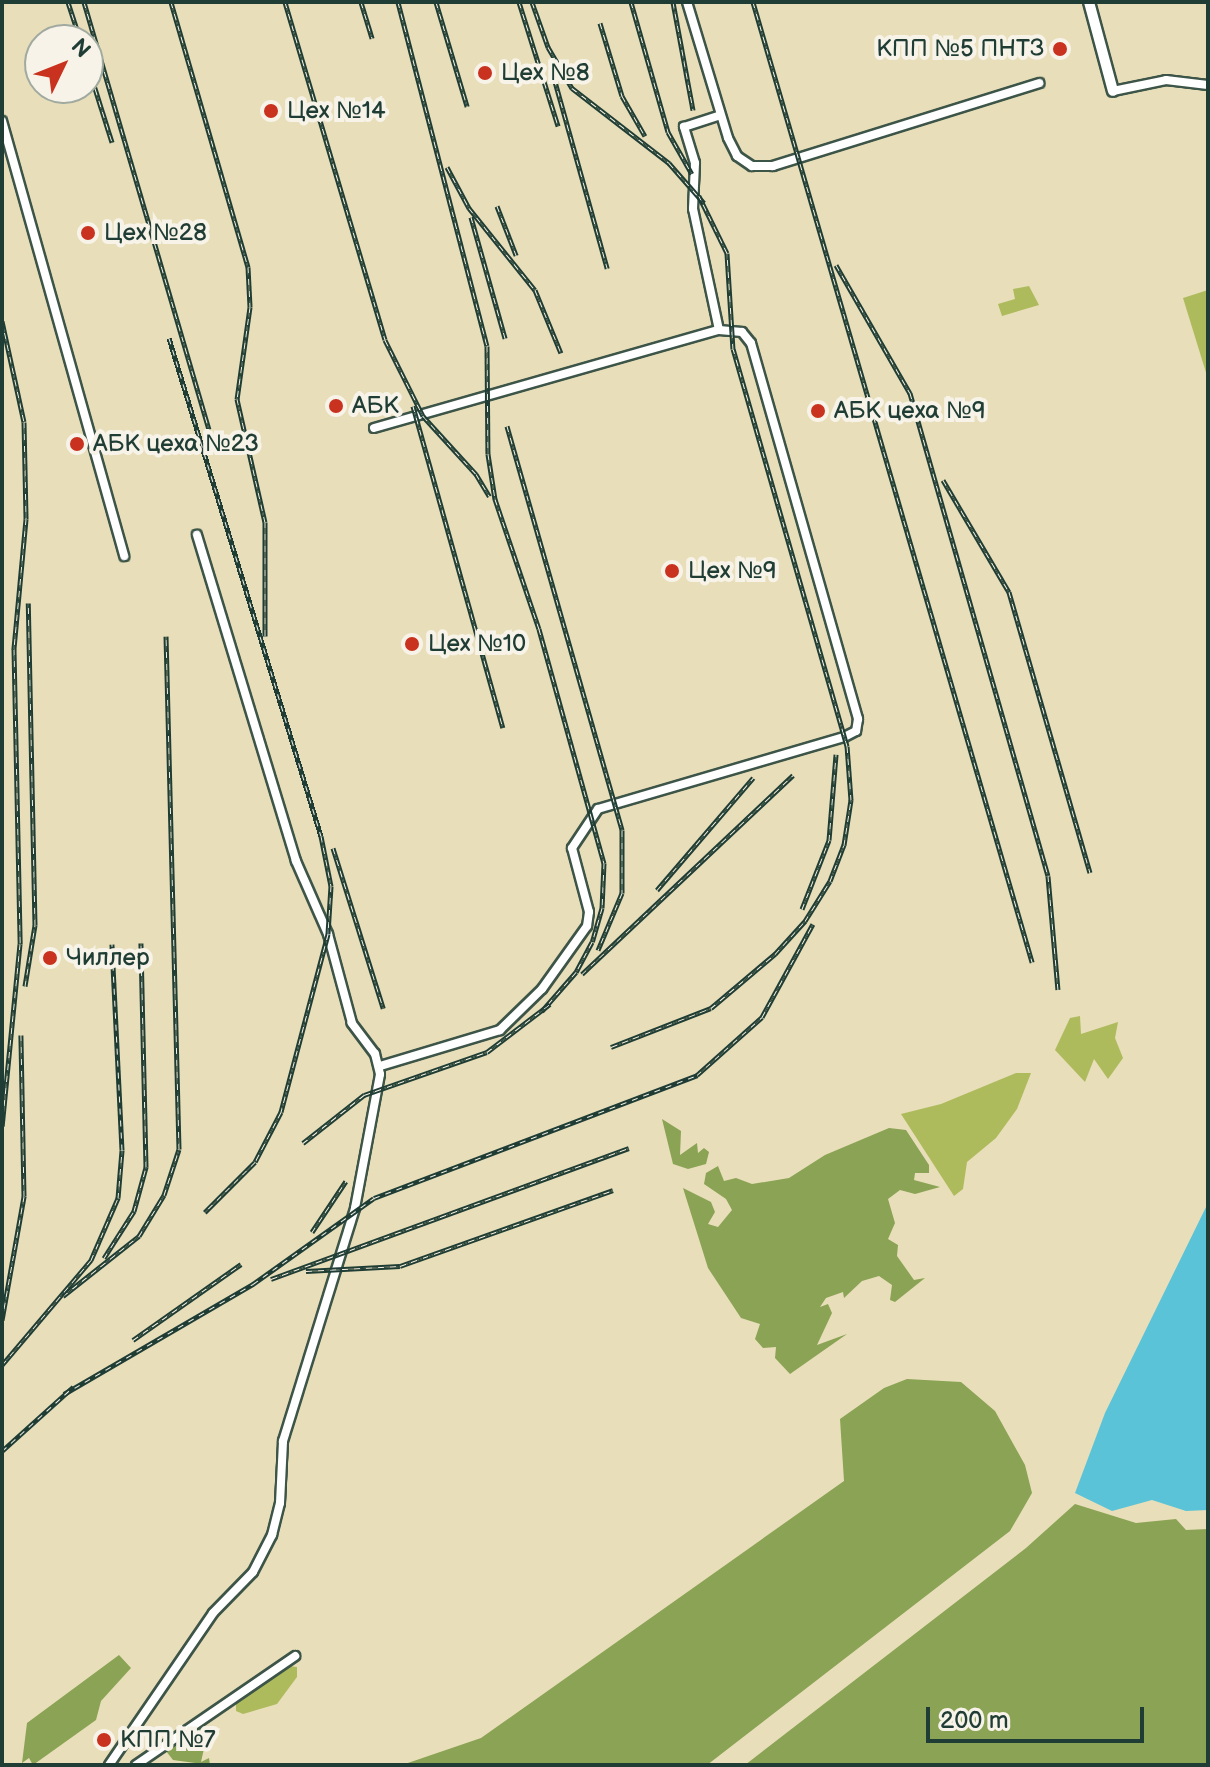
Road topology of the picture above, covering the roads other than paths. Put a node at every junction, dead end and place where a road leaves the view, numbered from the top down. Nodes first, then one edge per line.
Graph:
1 (687, 2) edge
2 (1089, 2) edge
3 (1039, 83) dead end
4 (1208, 85) edge
5 (1113, 91) joint
6 (720, 115) junction
7 (2, 121) edge
8 (719, 330) junction
9 (374, 428) dead end
10 (197, 535) dead end
11 (124, 556) dead end
12 (380, 1066) junction
13 (295, 1656) dead end
14 (109, 1765) edge
15 (136, 1765) edge

1 - 6 street
2 - 5 street
3 - 6 street
4 - 5 street
6 - 8 street
7 - 11 street
8 - 9 street
8 - 12 street
10 - 12 street
12 - 14 street
13 - 15 street

